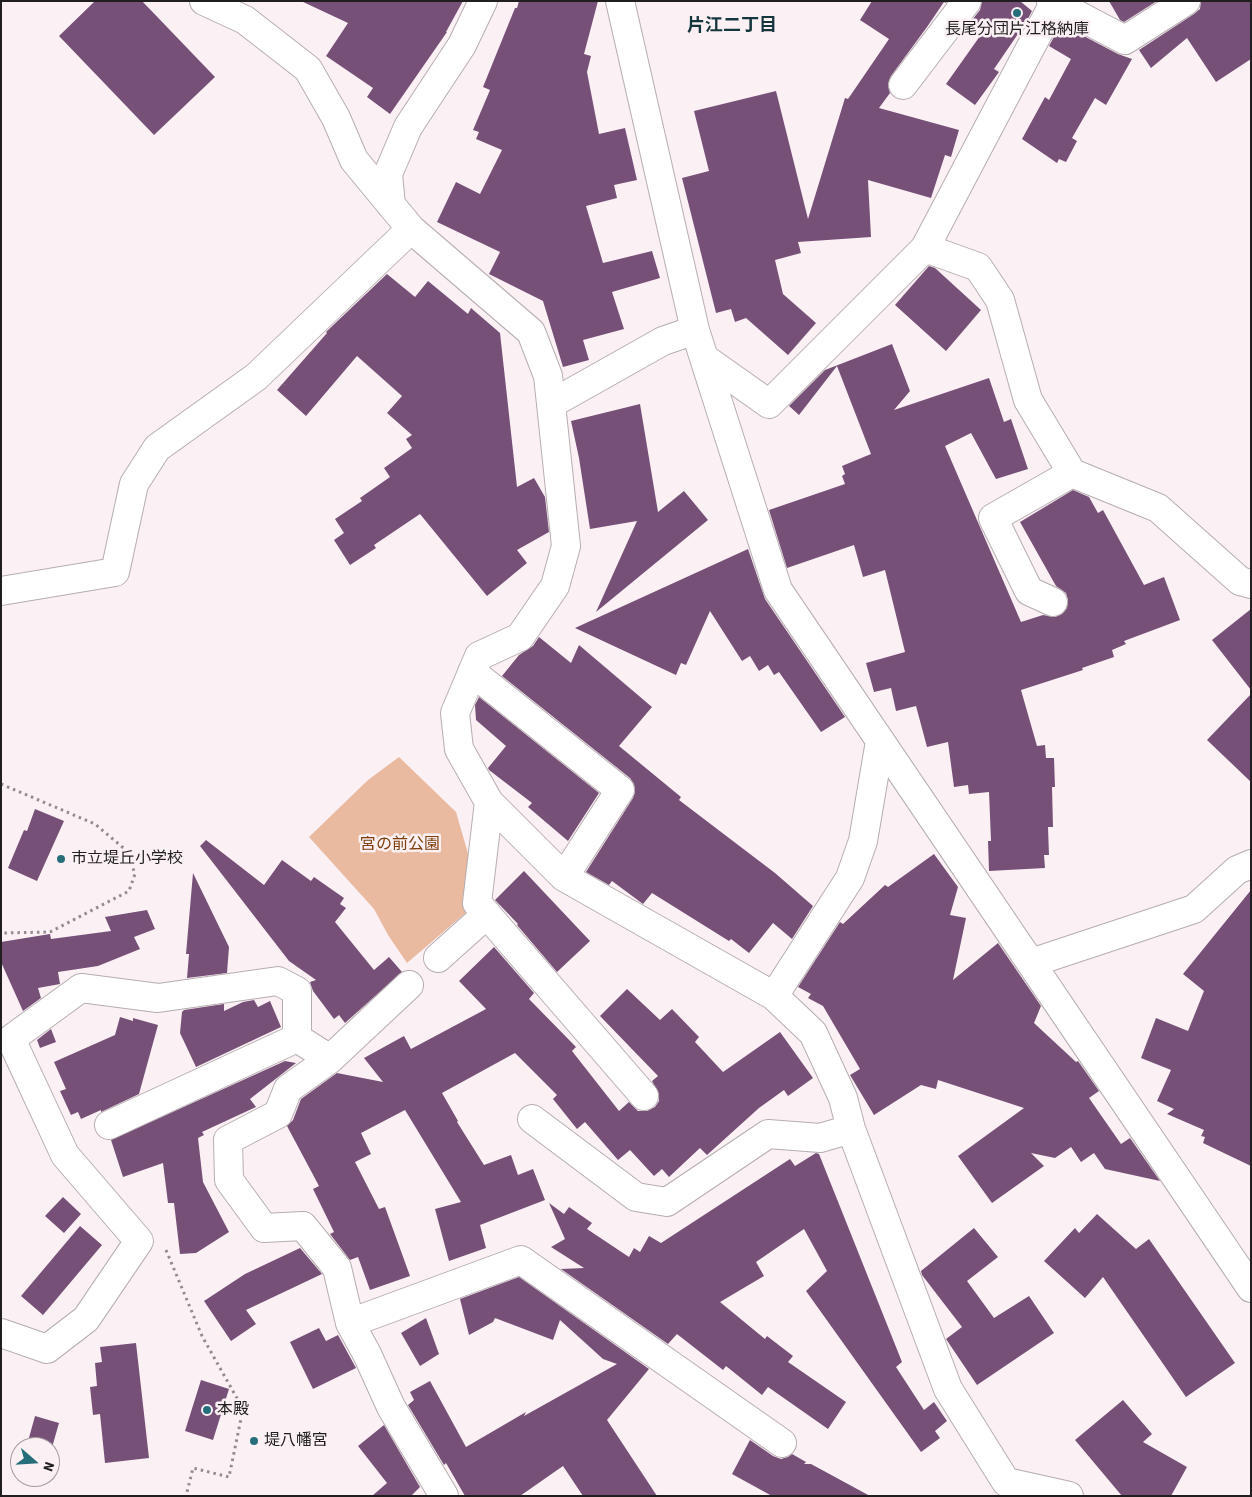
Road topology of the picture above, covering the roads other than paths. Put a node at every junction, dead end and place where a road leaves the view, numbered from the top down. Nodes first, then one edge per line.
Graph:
1 (204, 1) edge
2 (483, 1) edge
3 (620, 1) edge
4 (967, 1) edge
5 (1186, 1) edge
6 (1052, 2) edge
7 (903, 85) dead end
8 (391, 205) junction
9 (411, 229) junction
10 (925, 248) junction
11 (695, 330) junction
12 (704, 358) junction
13 (551, 404) junction
14 (1072, 473) junction
15 (1251, 584) edge
16 (1, 590) edge
17 (1054, 602) dead end
18 (472, 672) junction
19 (880, 741) junction
20 (489, 802) junction
21 (1251, 864) edge
22 (564, 878) junction
23 (486, 914) junction
24 (438, 958) dead end
25 (1031, 963) junction
26 (409, 985) dead end
27 (774, 996) junction
28 (297, 1038) junction
29 (330, 1059) junction
30 (644, 1096) dead end
31 (532, 1119) dead end
32 (109, 1125) dead end
33 (851, 1129) junction
34 (1251, 1288) edge
35 (350, 1323) junction
36 (1, 1333) edge
37 (782, 1443) dead end
38 (444, 1496) edge
39 (1069, 1496) edge

1 - 8 street
2 - 8 street
3 - 11 street
4 - 7 street
5 - 6 street
6 - 10 street
8 - 9 street
9 - 13 street
9 - 16 street
10 - 12 street
10 - 14 street
11 - 12 street
11 - 13 street
12 - 19 street
13 - 18 street
14 - 15 street
14 - 17 street
18 - 20 street
18 - 22 street
19 - 25 street
19 - 27 street
20 - 22 street
20 - 23 street
21 - 25 street
22 - 27 street
23 - 24 street
23 - 30 street
25 - 34 street
26 - 29 street
27 - 33 street
28 - 29 street
28 - 32 street
28 - 36 street
29 - 35 street
31 - 33 street
33 - 39 street
35 - 37 street
35 - 38 street

